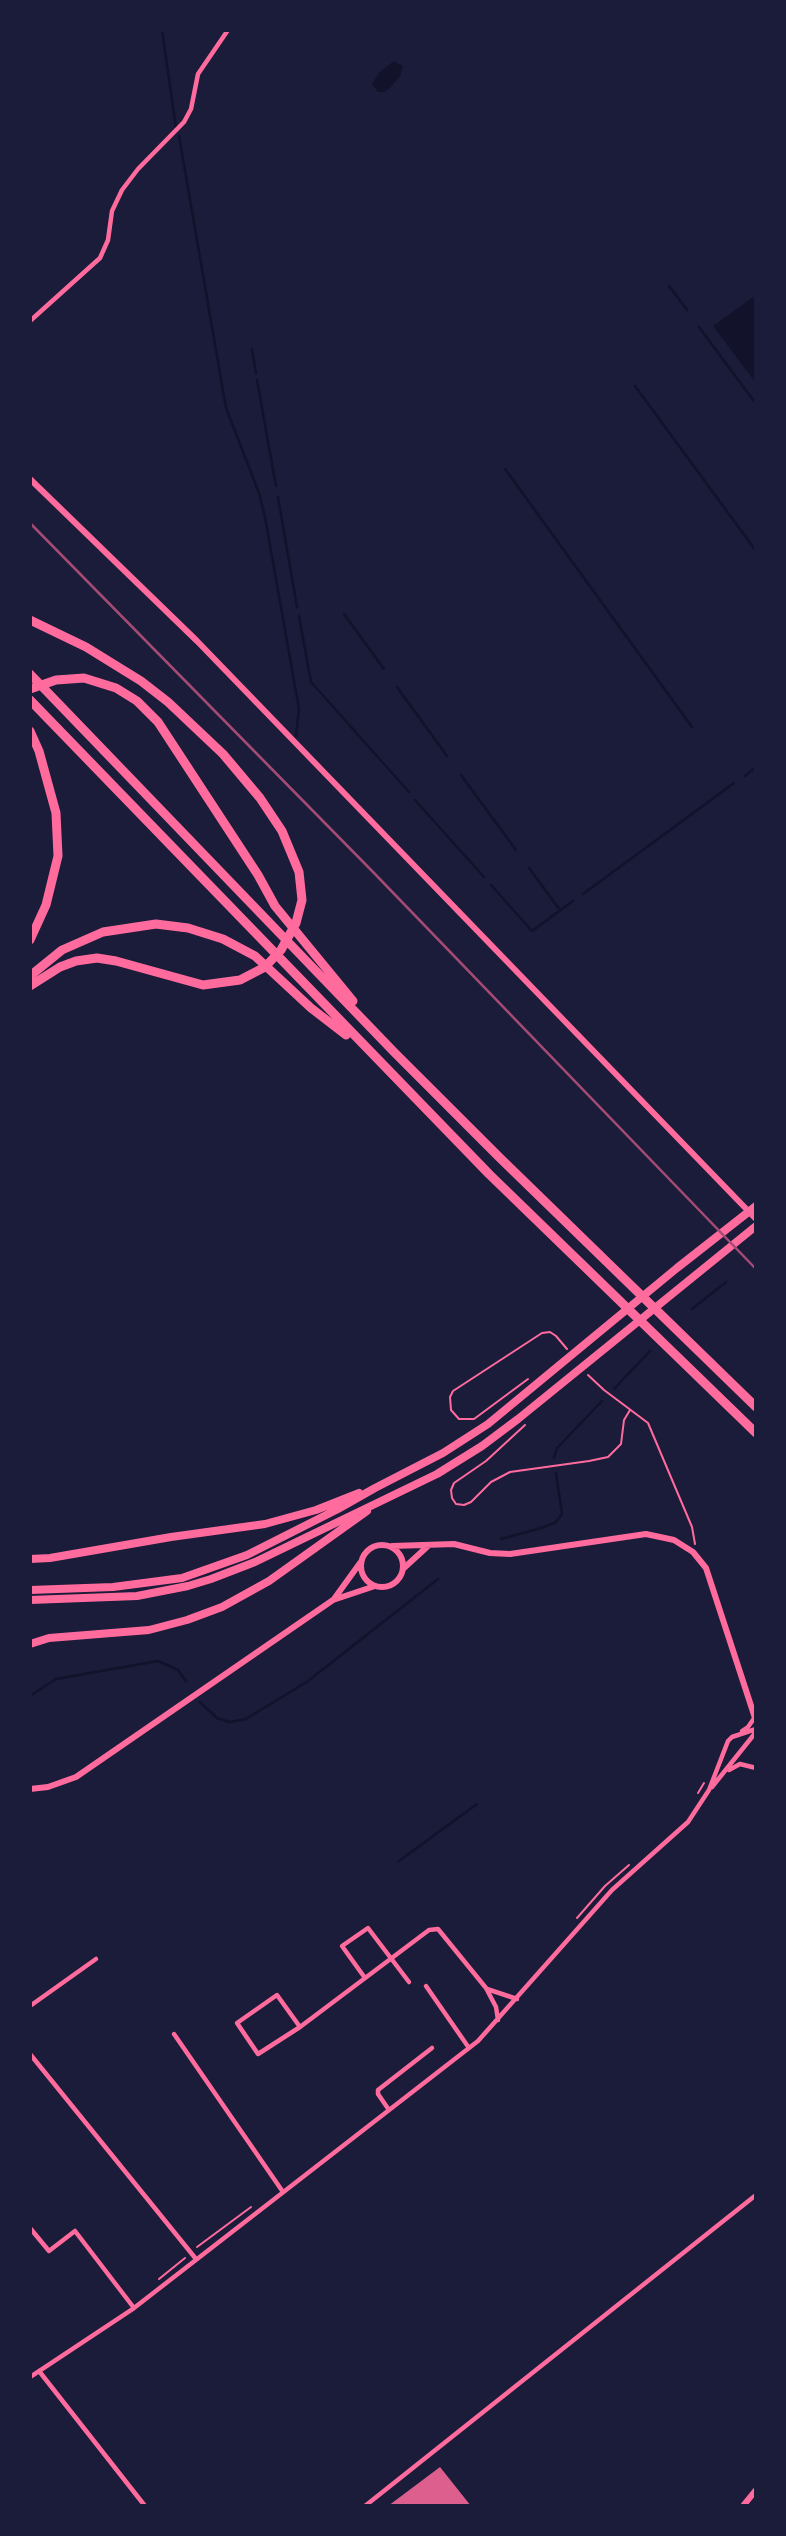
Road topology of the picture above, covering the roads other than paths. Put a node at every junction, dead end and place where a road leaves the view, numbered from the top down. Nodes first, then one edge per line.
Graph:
1 (228, 30) edge
2 (30, 321) edge
3 (30, 479) edge
4 (30, 620) edge
5 (30, 674) edge
6 (30, 689) edge
7 (30, 700) edge
8 (30, 731) edge
9 (30, 940) edge
10 (30, 976) edge
11 (30, 986) edge
12 (394, 1052) junction
13 (369, 1053) junction
14 (756, 1206) edge
15 (756, 1219) edge
16 (756, 1226) edge
17 (756, 1407) edge
18 (756, 1433) edge
19 (375, 1488) junction
20 (391, 1496) junction
21 (391, 1546) junction
22 (428, 1546) junction
23 (30, 1559) edge
24 (361, 1561) junction
25 (404, 1568) junction
26 (375, 1586) junction
27 (30, 1590) edge
28 (30, 1600) edge
29 (334, 1600) junction
30 (30, 1644) edge
31 (756, 1718) edge
32 (756, 1730) edge
33 (738, 1733) junction
34 (756, 1768) edge
35 (723, 1775) junction
36 (30, 1788) edge
37 (709, 1790) junction
38 (391, 1958) junction
39 (96, 1959) dead end
40 (365, 1978) junction
41 (410, 1982) dead end
42 (426, 1986) dead end
43 (486, 1988) junction
44 (517, 1998) junction
45 (30, 2006) edge
46 (498, 2020) junction
47 (300, 2027) junction
48 (174, 2034) dead end
49 (432, 2048) dead end
50 (469, 2048) junction
51 (30, 2054) edge
52 (389, 2110) junction
53 (283, 2192) junction
54 (756, 2195) edge
55 (30, 2228) edge
56 (196, 2259) junction
57 (134, 2308) junction
58 (39, 2371) junction
59 (30, 2377) edge
60 (756, 2490) edge
61 (145, 2506) edge
62 (365, 2506) edge
63 (743, 2506) edge

1 - 2 street
3 - 15 street
4 - 11 highway
5 - 12 highway
6 - 12 highway
7 - 13 highway
8 - 9 highway
10 - 13 highway
12 - 17 highway
13 - 18 highway
14 - 19 highway
16 - 20 highway
19 - 23 highway
19 - 27 highway
20 - 28 highway
20 - 30 highway
21 - 22 street
21 - 24 street
21 - 25 street
22 - 25 street
22 - 31 street
24 - 26 street
24 - 29 street
25 - 26 street
26 - 29 street
29 - 36 street
31 - 33 street
32 - 33 street
32 - 35 street
33 - 37 street
34 - 35 street
35 - 37 street
37 - 44 street
38 - 40 street
38 - 40 street
38 - 41 street
38 - 43 street
39 - 45 street
40 - 47 street
42 - 50 street
43 - 44 street
43 - 46 street
44 - 46 street
46 - 50 street
47 - 47 street
48 - 53 street
49 - 52 street
50 - 52 street
51 - 56 street
52 - 53 street
53 - 56 street
54 - 62 street
55 - 57 street
56 - 57 street
57 - 58 street
58 - 59 street
58 - 61 street
60 - 63 street

